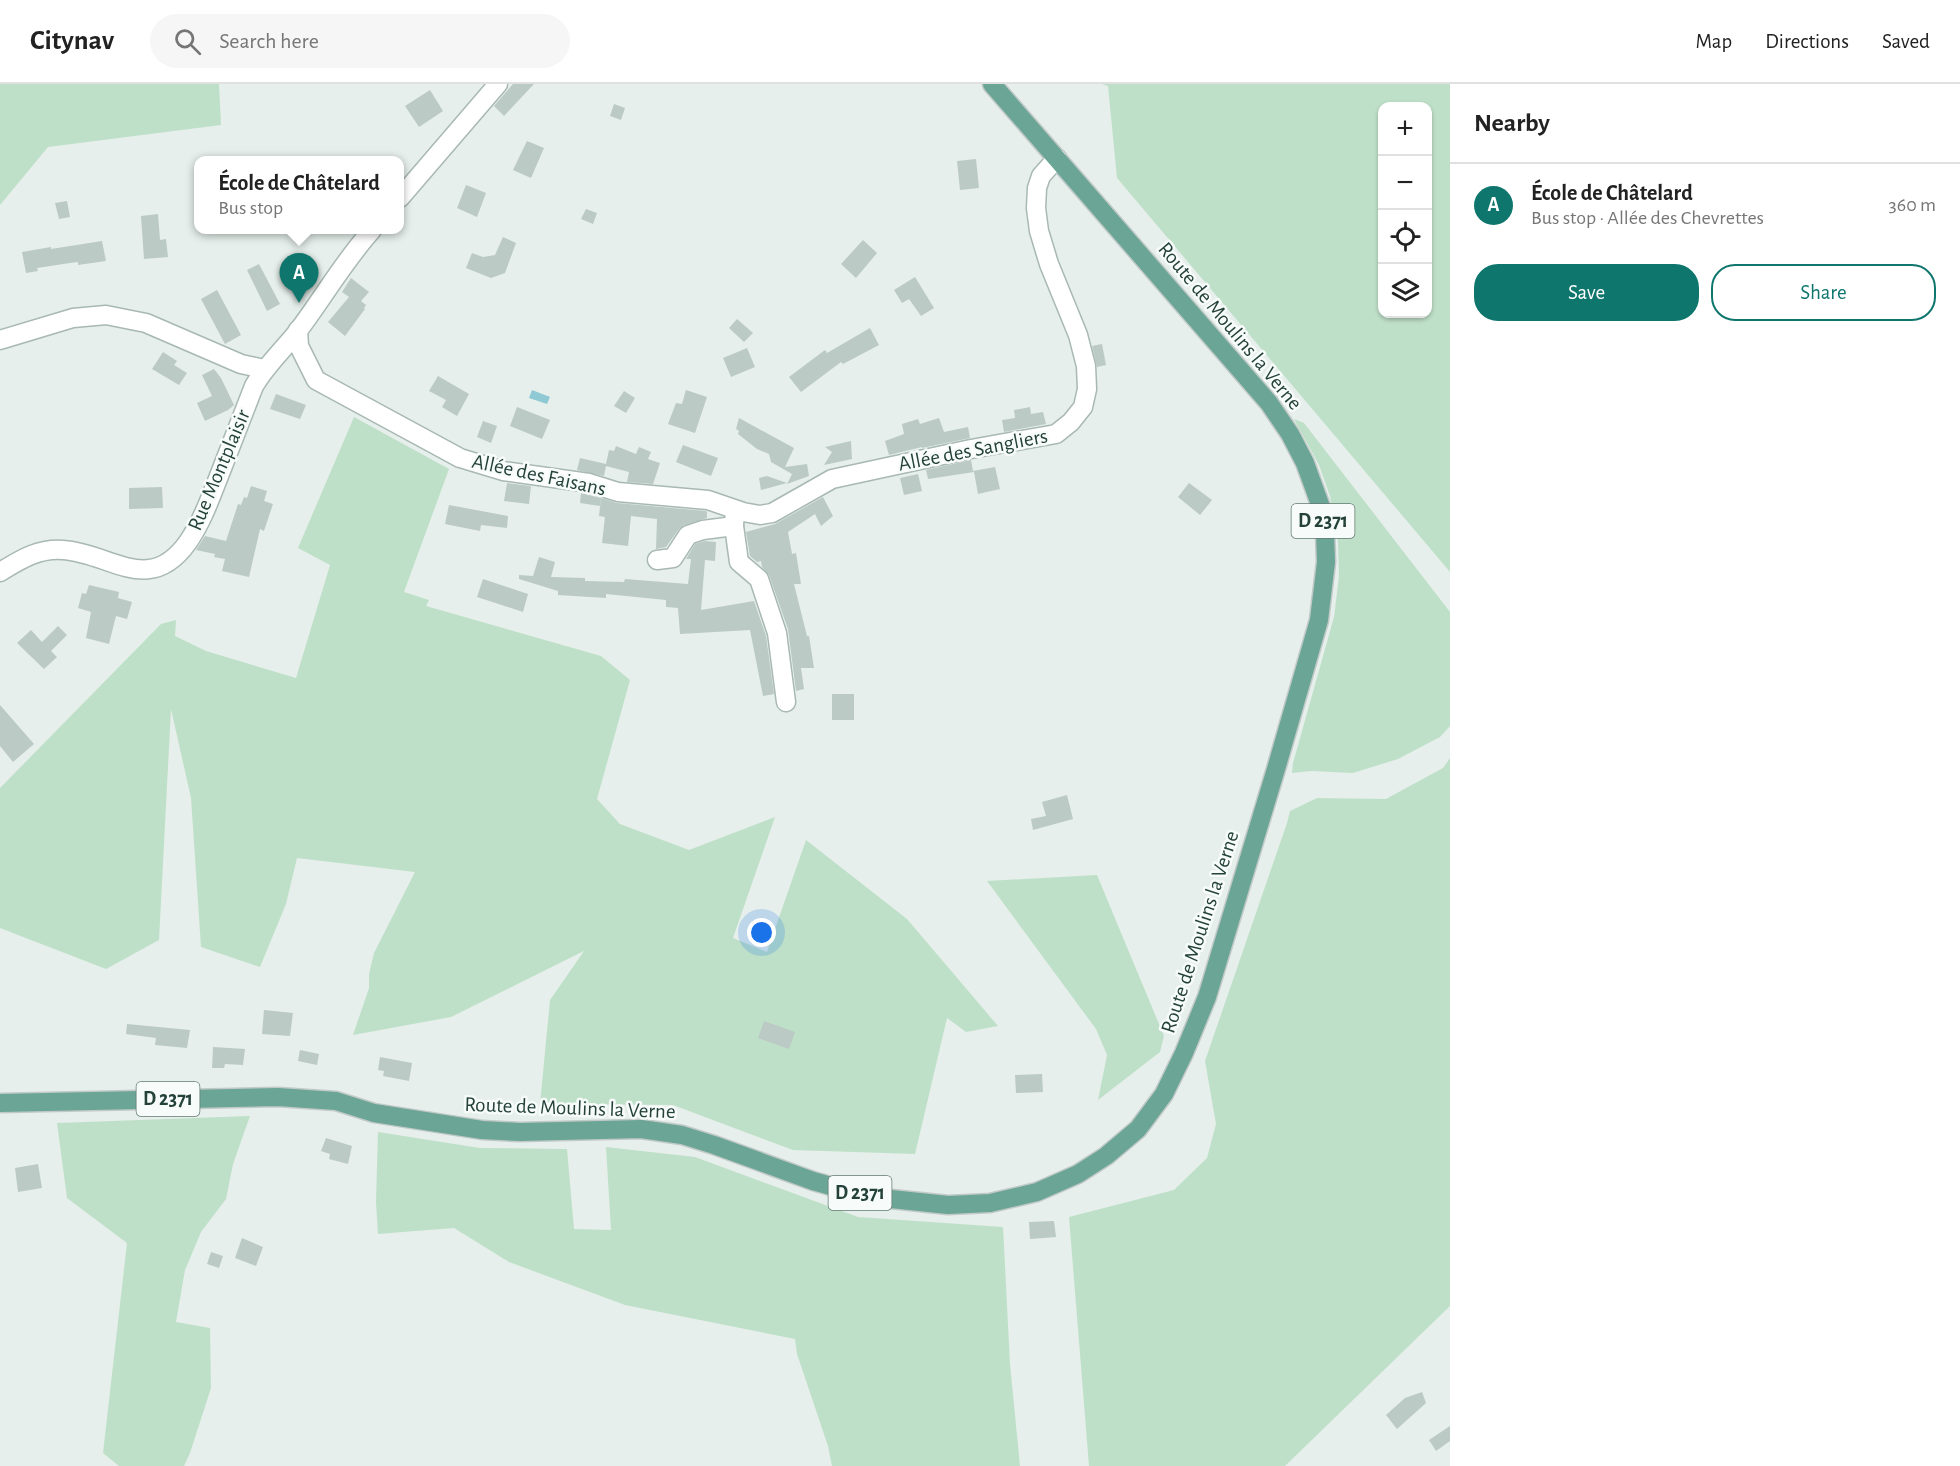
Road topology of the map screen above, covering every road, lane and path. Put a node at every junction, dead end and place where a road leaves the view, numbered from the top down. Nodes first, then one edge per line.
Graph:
1 (498, 84) edge
2 (992, 84) edge
3 (1057, 158) junction
4 (404, 192) edge
5 (368, 234) edge
6 (298, 330) junction
7 (0, 340) edge
8 (262, 372) junction
9 (708, 500) joint
10 (734, 518) junction
11 (657, 560) dead end
12 (0, 572) edge
13 (786, 702) dead end
14 (0, 1103) edge

1 - 4 street
2 - 3 main road, Route de Moulins la Verne / D 2371
3 - 10 street, Allée des Sangliers
3 - 14 main road, Route de Moulins la Verne / D 2371
5 - 6 street, Rue Montplaisir
6 - 8 street, Rue Montplaisir
6 - 9 street, Allée des Faisans
7 - 8 street
8 - 12 street, Rue Montplaisir
9 - 10 street, Allée des Sangliers
10 - 11 street
10 - 13 street

